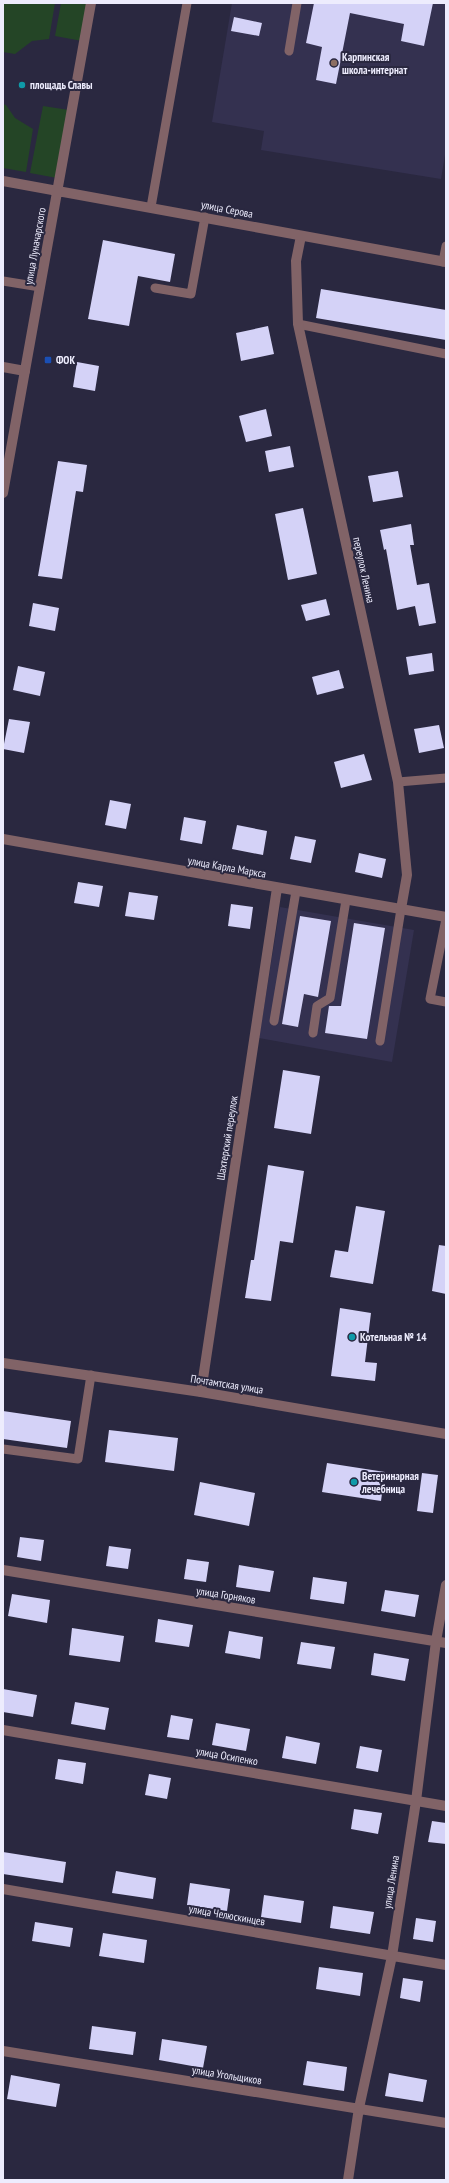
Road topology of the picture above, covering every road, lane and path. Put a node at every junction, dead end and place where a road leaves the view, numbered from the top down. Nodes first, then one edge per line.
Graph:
1 (91, 3) edge
2 (187, 3) edge
3 (297, 3) edge
4 (289, 51) dead end
5 (3, 181) edge
6 (57, 191) junction
7 (151, 207) junction
8 (205, 217) junction
9 (300, 236) junction
10 (446, 246) edge
11 (444, 262) edge
12 (3, 281) edge
13 (40, 287) junction
14 (155, 288) dead end
15 (298, 324) junction
16 (446, 354) edge
17 (3, 367) edge
18 (25, 371) junction
19 (3, 492) edge
20 (446, 778) edge
21 (398, 782) junction
22 (3, 839) edge
23 (277, 888) junction
24 (296, 891) junction
25 (346, 900) junction
26 (401, 909) junction
27 (446, 918) edge
28 (446, 1002) edge
29 (274, 1021) dead end
30 (313, 1033) dead end
31 (380, 1040) dead end
32 (3, 1363) edge
33 (90, 1375) junction
34 (201, 1392) junction
35 (446, 1434) edge
36 (3, 1449) edge
37 (3, 1570) edge
38 (446, 1585) edge
39 (436, 1641) junction
40 (446, 1643) edge
41 (3, 1730) edge
42 (416, 1801) junction
43 (446, 1806) edge
44 (3, 1889) edge
45 (392, 1956) junction
46 (446, 1965) edge
47 (3, 2051) edge
48 (359, 2108) junction
49 (446, 2123) edge
50 (348, 2180) edge

1 - 6 street, улица Луначарского
2 - 7 lane
3 - 4 lane
5 - 6 street, улица Серова
6 - 7 street, улица Серова
6 - 13 street, улица Луначарского
7 - 8 street, улица Серова
8 - 9 street, улица Серова
8 - 14 lane
9 - 11 street, улица Серова
9 - 15 street, переулок Ленина
10 - 11 lane
12 - 13 lane
13 - 18 street, улица Луначарского
15 - 16 lane
15 - 21 street, переулок Ленина
17 - 18 street
18 - 19 street, улица Луначарского
20 - 21 lane
21 - 26 street, переулок Ленина
22 - 23 street, улица Карла Маркса
23 - 24 street, улица Карла Маркса
23 - 34 street, Шахтерский переулок
24 - 25 street, улица Карла Маркса
24 - 29 lane
25 - 26 street, улица Карла Маркса
25 - 30 lane
26 - 27 street, улица Карла Маркса
26 - 31 lane
27 - 28 lane
32 - 33 street, Почтамтская улица
33 - 34 street, Почтамтская улица
33 - 36 lane
34 - 35 street, Почтамтская улица
37 - 39 street, улица Горняков
38 - 39 street, улица Ленина
39 - 40 street, улица Горняков
39 - 42 street, улица Ленина
41 - 42 street, улица Осипенко
42 - 43 street, улица Осипенко
42 - 45 street, улица Ленина
44 - 45 street, улица Челюскинцев
45 - 46 street, улица Челюскинцев
45 - 48 street, улица Ленина
47 - 48 street, улица Угольщиков
48 - 49 street, улица Угольщиков
48 - 50 street, улица Ленина

